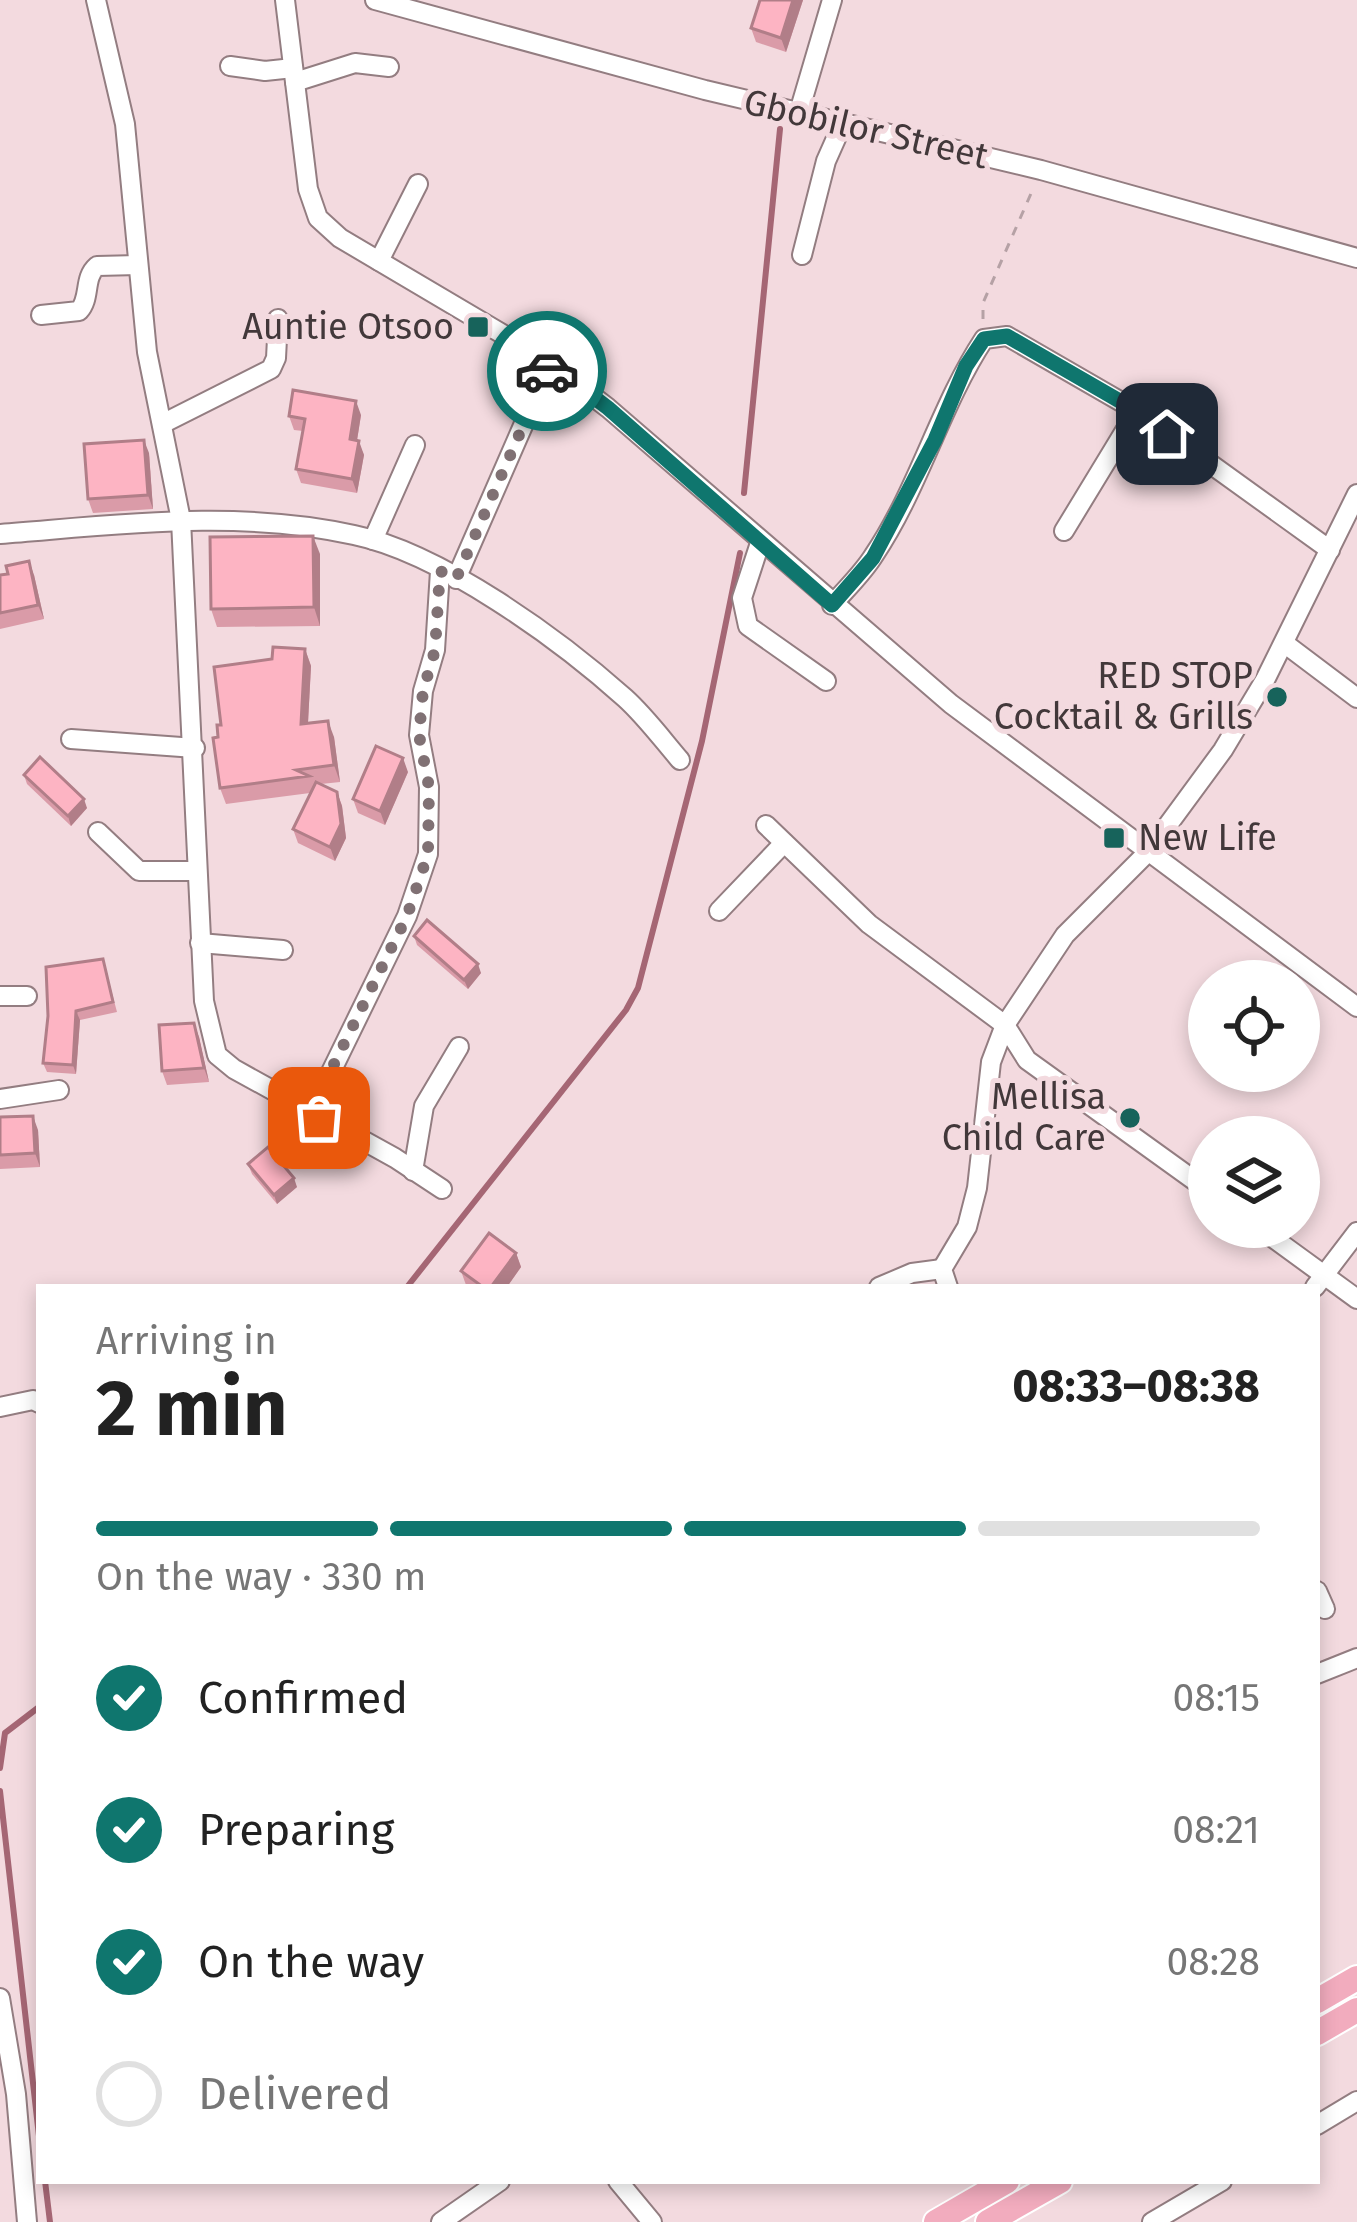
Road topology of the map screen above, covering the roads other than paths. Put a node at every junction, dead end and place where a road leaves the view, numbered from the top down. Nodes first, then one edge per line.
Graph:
1 (96, 0) edge
2 (285, 0) edge
3 (375, 0) edge
4 (832, 0) edge
5 (230, 66) dead end
6 (389, 67) dead end
7 (294, 75) junction
8 (799, 112) junction
9 (842, 124) junction
10 (418, 184) dead end
11 (802, 255) dead end
12 (1357, 258) edge
13 (379, 261) junction
14 (138, 265) junction
15 (41, 315) dead end
16 (278, 319) dead end
17 (550, 364) junction
18 (1137, 411) junction
19 (162, 424) junction
20 (415, 445) dead end
21 (1357, 494) edge
22 (182, 520) junction
23 (1064, 531) dead end
24 (0, 534) edge
25 (373, 540) junction
26 (760, 543) junction
27 (1330, 550) junction
28 (448, 575) junction
29 (832, 605) junction
30 (1284, 643) junction
31 (826, 681) dead end
32 (1357, 698) edge
33 (71, 739) dead end
34 (195, 748) junction
35 (680, 760) dead end
36 (766, 825) dead end
37 (98, 832) dead end
38 (784, 843) junction
39 (1148, 852) junction
40 (196, 872) junction
41 (719, 911) dead end
42 (200, 944) junction
43 (283, 950) dead end
44 (0, 996) edge
45 (27, 997) dead end
46 (1357, 1007) edge
47 (1005, 1025) junction
48 (459, 1047) dead end
49 (59, 1090) dead end
50 (0, 1099) edge
51 (310, 1113) junction
52 (413, 1171) junction
53 (1188, 1176) edge
54 (442, 1189) dead end
55 (1357, 1232) edge
56 (1283, 1248) edge
57 (945, 1278) edge
58 (1320, 1280) edge
59 (887, 1284) edge
60 (1357, 1299) edge
61 (36, 1398) edge
62 (0, 1407) edge
63 (1357, 1658) edge
64 (1320, 1673) edge
65 (1357, 1978) edge
66 (0, 1998) edge
67 (1320, 1999) edge
68 (1357, 2010) edge
69 (1320, 2031) edge
70 (1357, 2101) edge
71 (1320, 2123) edge
72 (496, 2184) edge
73 (620, 2184) edge
74 (1002, 2184) edge
75 (1055, 2184) edge
76 (1217, 2184) edge
77 (27, 2222) edge
78 (440, 2222) edge
79 (652, 2222) edge
80 (936, 2222) edge
81 (988, 2222) edge
82 (1152, 2222) edge

1 - 14 street
2 - 7 street
3 - 8 street, Gbobilor Street
4 - 8 street
5 - 7 street
6 - 7 street
7 - 13 street
8 - 9 street, Gbobilor Street
9 - 11 street
9 - 12 street, Gbobilor Street
10 - 13 street
13 - 17 street
14 - 15 street
14 - 19 street
16 - 19 street
17 - 26 street
17 - 28 street
18 - 23 street
18 - 27 street
18 - 29 street
19 - 22 street
20 - 25 street
21 - 27 street
22 - 24 street
22 - 25 street
22 - 34 street
25 - 28 street
26 - 29 street
26 - 31 street
27 - 30 street
28 - 35 street
28 - 51 street
29 - 39 street
30 - 32 street
30 - 39 street
33 - 34 street
34 - 40 street
36 - 38 street
37 - 40 street
38 - 41 street
38 - 47 street
39 - 46 street
39 - 47 street
40 - 42 street
42 - 43 street
42 - 51 street
44 - 45 street
47 - 53 street
47 - 57 street
48 - 52 street
49 - 50 street
51 - 52 street
52 - 54 street
55 - 58 street
56 - 58 street
57 - 59 street
58 - 60 street
61 - 62 street
63 - 64 street
65 - 67 main road
66 - 77 street
68 - 69 main road
70 - 71 street
72 - 78 street
73 - 79 street
74 - 80 main road
75 - 81 main road
76 - 82 street

